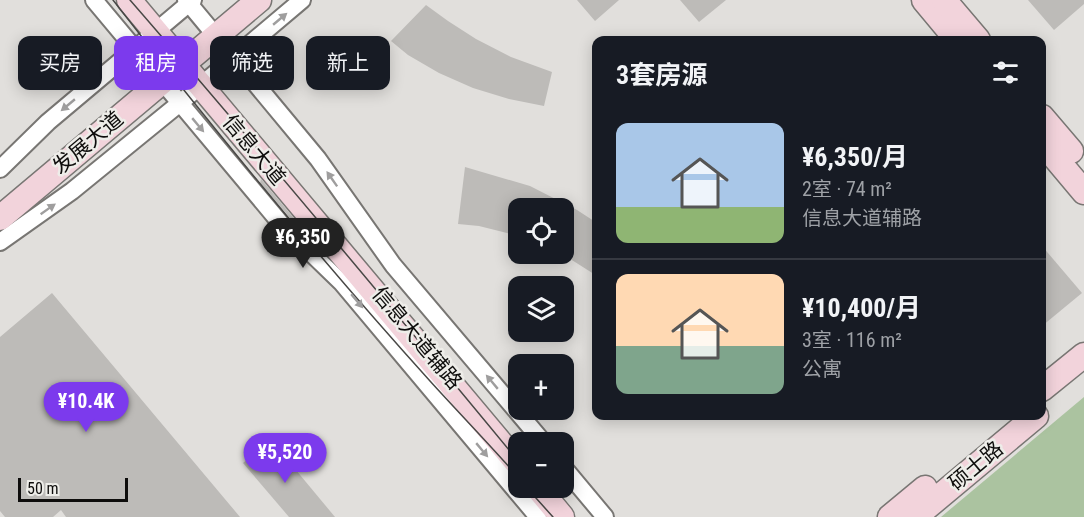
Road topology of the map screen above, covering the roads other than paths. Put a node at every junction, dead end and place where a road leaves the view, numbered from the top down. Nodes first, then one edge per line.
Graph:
1 (93, 0) edge
2 (129, 0) edge
3 (148, 0) edge
4 (237, 0) edge
5 (260, 0) edge
6 (302, 0) edge
7 (924, 0) edge
8 (944, 0) edge
9 (190, 1) edge
10 (161, 27) junction
11 (212, 30) junction
12 (124, 36) edge
13 (150, 36) edge
14 (169, 36) edge
15 (217, 36) edge
16 (259, 36) edge
17 (955, 36) edge
18 (975, 36) edge
19 (198, 42) edge
20 (114, 67) edge
21 (198, 71) edge
22 (210, 78) edge
23 (206, 81) junction
24 (139, 90) edge
25 (142, 90) edge
26 (168, 90) edge
27 (261, 90) edge
28 (180, 104) junction
29 (1046, 122) edge
30 (1046, 147) edge
31 (1084, 167) edge
32 (0, 169) edge
33 (1084, 192) edge
34 (0, 199) edge
35 (0, 218) edge
36 (0, 242) edge
37 (1084, 355) edge
38 (1084, 376) edge
39 (1046, 386) edge
40 (1046, 407) edge
41 (1006, 420) edge
42 (1031, 420) edge
43 (511, 432) edge
44 (535, 432) edge
45 (508, 452) edge
46 (574, 480) edge
47 (546, 498) edge
48 (566, 498) edge
49 (538, 517) edge
50 (562, 517) edge
51 (582, 517) edge
52 (605, 517) edge
53 (890, 517) edge
54 (915, 517) edge

1 - 12 street, 信息大道辅路
2 - 10 street, 信息大道
3 - 10 street, 信息大道
4 - 11 street, 发展大道
5 - 11 street, 发展大道
16 -> 6 street
7 - 17 street
8 - 18 street
9 - 10 street
9 - 11 street, 信息大道辅路
10 - 13 street
10 - 14 street, 信息大道
11 - 15 street, 信息大道辅路
11 - 19 street, 发展大道
20 -> 32 street
21 - 23 street, 信息大道
22 - 23 street
23 - 28 street
23 - 43 street, 信息大道
23 - 45 street, 信息大道
24 - 34 street, 发展大道
25 - 35 street, 发展大道
26 - 28 street, 信息大道辅路
44 -> 27 street, 信息大道辅路
36 -> 28 street
28 -> 49 street, 信息大道辅路
29 - 31 street
30 - 33 street
37 - 39 street
38 - 40 street
41 - 53 street, 硕士路
42 - 54 street, 硕士路
46 - 52 street
47 - 50 street
48 - 51 street

